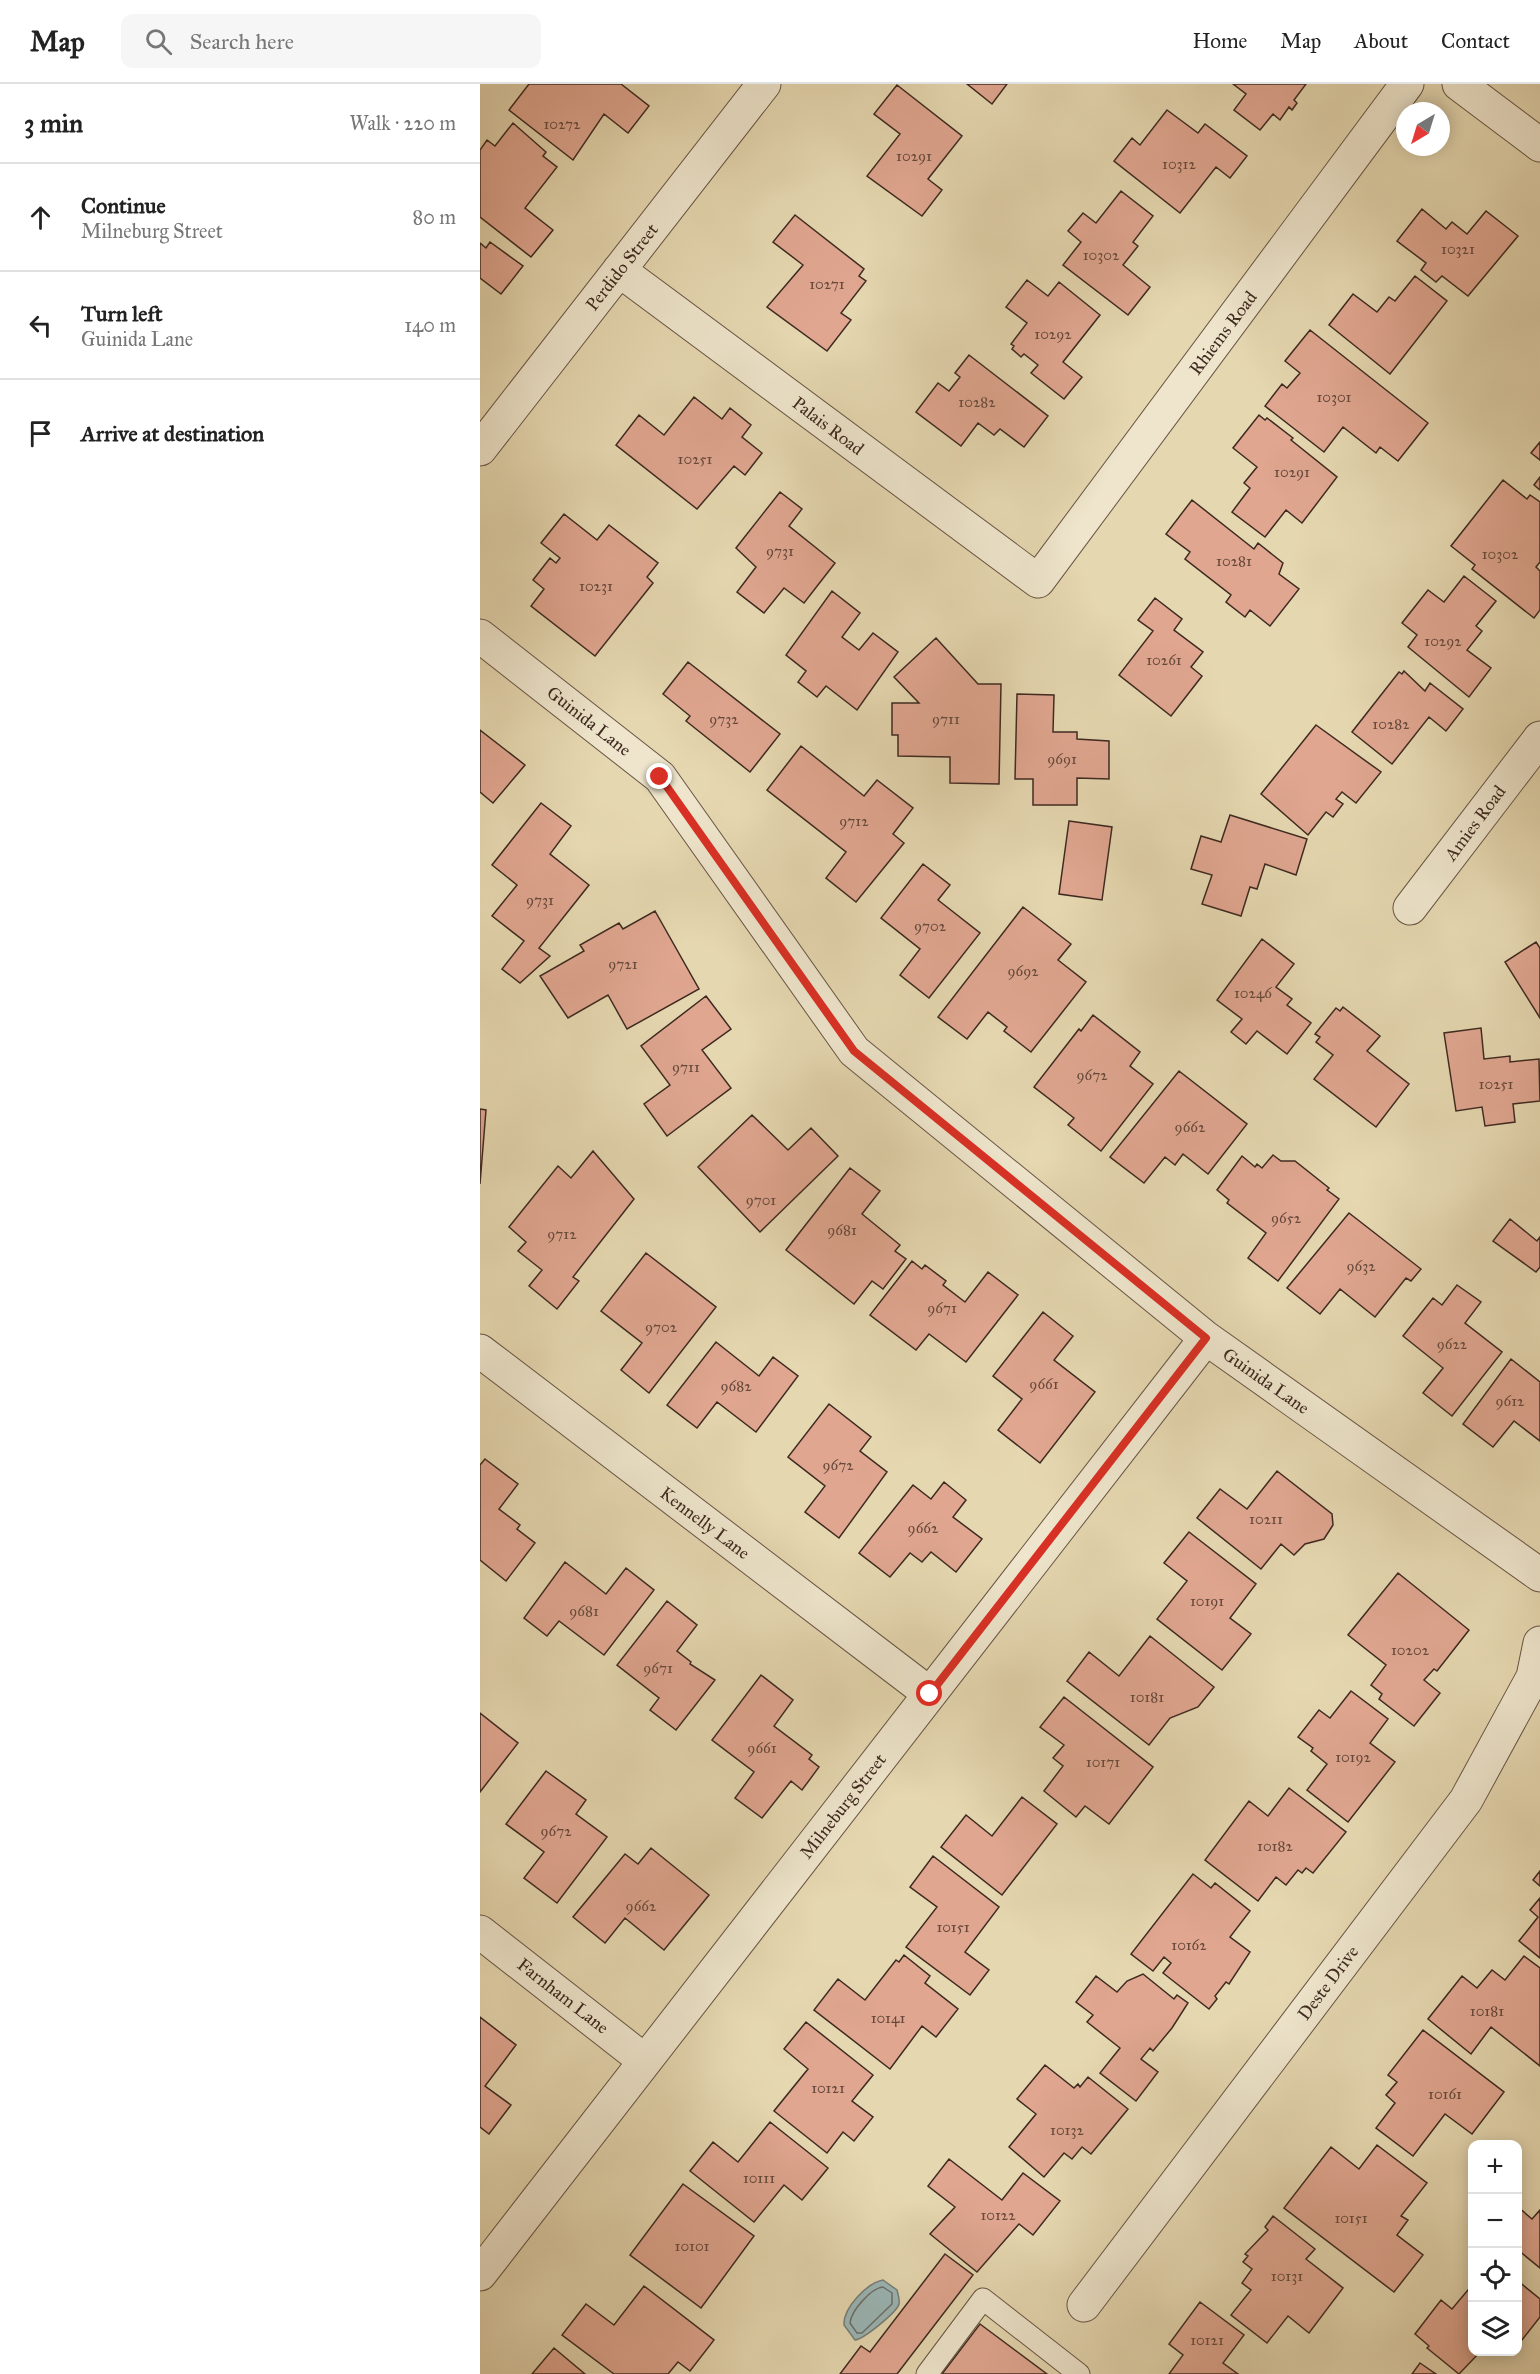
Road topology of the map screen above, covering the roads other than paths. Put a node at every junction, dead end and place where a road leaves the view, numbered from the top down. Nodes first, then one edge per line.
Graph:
1 (764, 84) edge
2 (1407, 84) edge
3 (1460, 84) edge
4 (1540, 145) edge
5 (619, 270) junction
6 (480, 449) edge
7 (1038, 581) joint
8 (480, 636) edge
9 (1540, 738) edge
10 (1410, 908) dead end
11 (1206, 1338) junction
12 (480, 1351) edge
13 (1540, 1575) edge
14 (1540, 1643) edge
15 (930, 1694) junction
16 (480, 1932) edge
17 (645, 2061) junction
18 (480, 2274) edge
19 (1084, 2305) dead end
20 (927, 2374) edge
21 (1079, 2374) edge

1 - 5 street, Perdido Street
2 - 7 street, Rhiems Road
3 - 4 street
5 - 6 street, Perdido Street
5 - 7 street, Palais Road
8 - 11 street, Guinida Lane
9 - 10 street, Amies Road
11 - 13 street, Guinida Lane
11 - 15 street, Milneburg Street
12 - 15 street, Kennelly Lane
14 - 19 street, Deste Drive
15 - 17 street, Milneburg Street
16 - 17 street, Farnham Lane
17 - 18 street, Milneburg Street
20 - 21 lane

